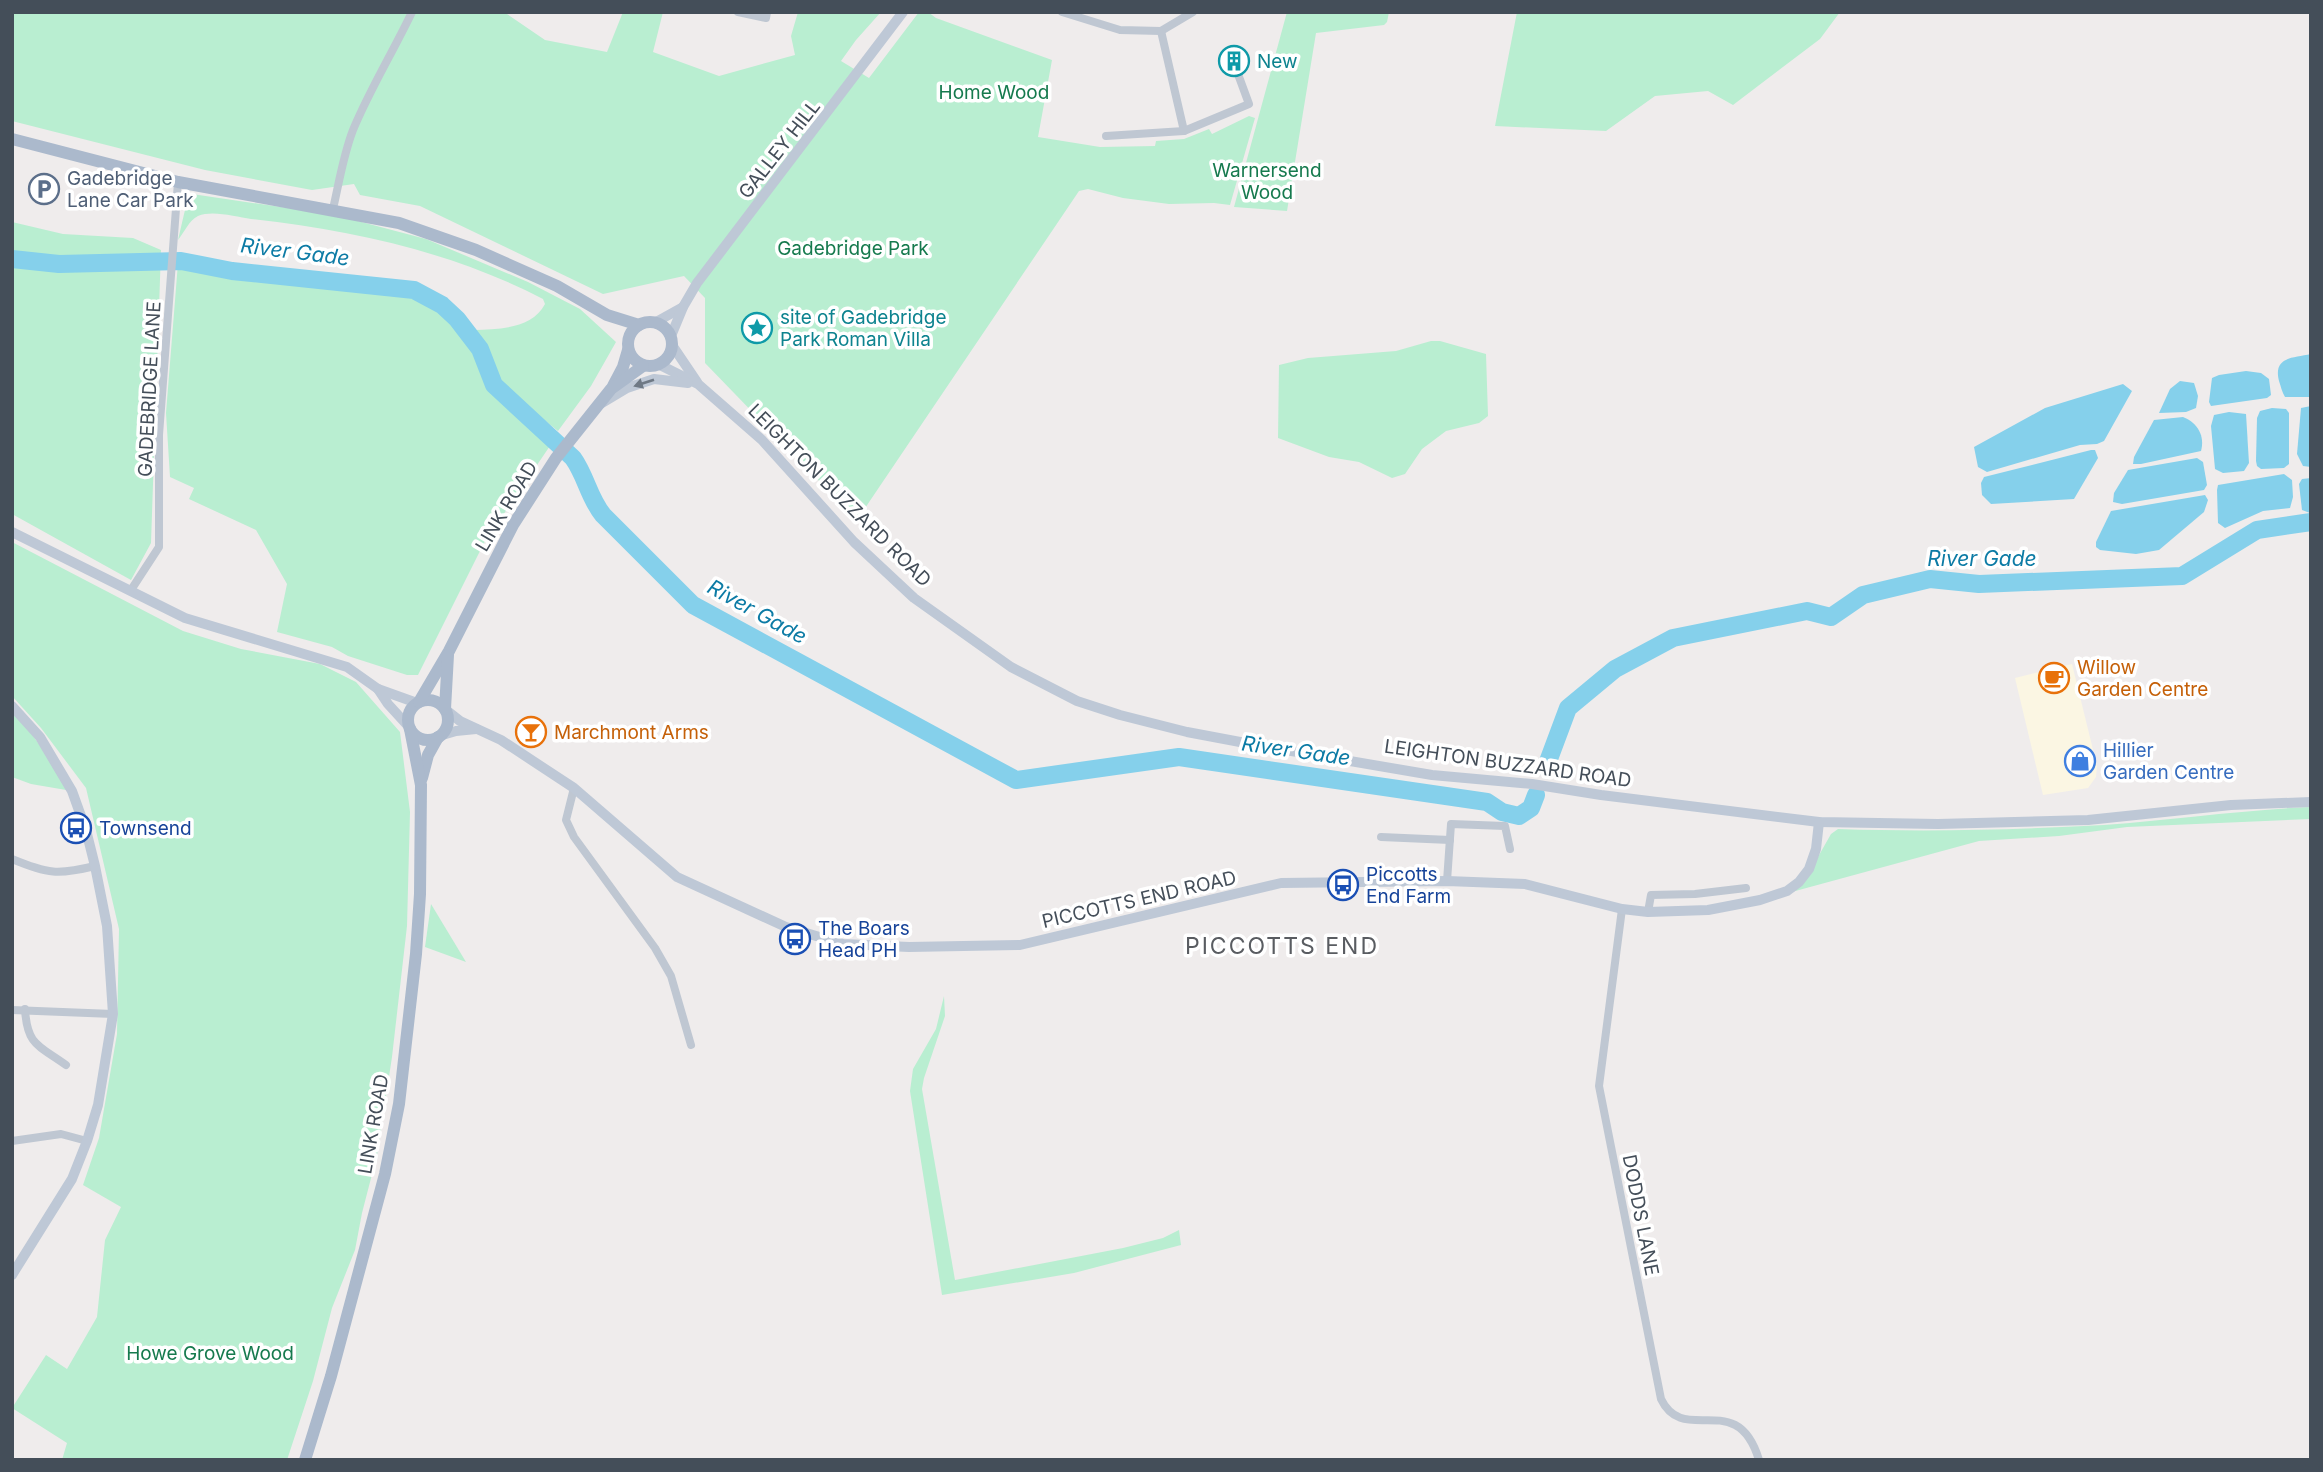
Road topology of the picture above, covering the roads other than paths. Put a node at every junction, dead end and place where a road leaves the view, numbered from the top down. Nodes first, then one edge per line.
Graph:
1 (412, 12) edge
2 (738, 12) edge
3 (903, 12) edge
4 (1062, 12) edge
5 (1193, 12) edge
6 (766, 15) edge
7 (1092, 17) edge
8 (1161, 31) junction
9 (1235, 66) dead end
10 (1184, 131) junction
11 (1106, 136) dead end
12 (12, 139) edge
13 (178, 182) junction
14 (332, 209) junction
15 (683, 307) junction
16 (607, 315) junction
17 (656, 323) junction
18 (639, 324) junction
19 (672, 341) junction
20 (627, 345) junction
21 (660, 365) junction
22 (643, 366) junction
23 (698, 384) junction
24 (611, 389) junction
25 (595, 407) junction
26 (12, 532) edge
27 (131, 590) junction
28 (449, 651) junction
29 (378, 688) junction
30 (418, 702) junction
31 (12, 706) edge
32 (445, 710) junction
33 (410, 728) junction
34 (476, 729) junction
35 (439, 737) junction
36 (421, 785) junction
37 (574, 788) junction
38 (2311, 802) edge
39 (1819, 822) junction
40 (1381, 837) dead end
41 (1450, 841) junction
42 (1510, 849) dead end
43 (12, 859) edge
44 (95, 866) junction
45 (1447, 881) junction
46 (1746, 888) dead end
47 (1622, 909) junction
48 (1648, 912) junction
49 (25, 1009) junction
50 (12, 1010) edge
51 (113, 1014) junction
52 (691, 1045) dead end
53 (65, 1065) dead end
54 (12, 1141) edge
55 (87, 1141) junction
56 (12, 1275) edge
57 (305, 1460) edge
58 (1759, 1460) edge

1 - 14 street
2 - 6 street
3 - 15 street, GALLEY HILL
4 - 7 street
5 - 8 street
7 - 8 street
8 - 10 street
9 - 10 street
10 - 11 street
12 - 13 main road
13 - 14 main road
13 - 27 street, GADEBRIDGE LANE
14 - 16 main road
15 - 17 street, GALLEY HILL
15 - 19 street, GALLEY HILL
16 - 18 main road
16 - 20 main road
17 - 18 main road
17 - 19 main road
18 - 20 main road
19 - 21 main road
19 - 23 street, LEIGHTON BUZZARD ROAD
20 - 22 main road
20 - 24 main road, LINK ROAD
21 - 22 main road
21 - 23 street, LEIGHTON BUZZARD ROAD
22 - 24 main road, LINK ROAD
23 -> 25 street
23 - 39 street, LEIGHTON BUZZARD ROAD
24 - 25 main road, LINK ROAD
25 - 28 main road, LINK ROAD
26 - 27 street
27 - 29 street
28 - 30 main road, LINK ROAD
28 - 32 main road, LINK ROAD
29 - 30 street
29 - 33 street
30 - 32 main road
30 - 33 main road, LINK ROAD
31 - 44 street
32 - 34 street, PICCOTTS END ROAD
32 - 35 main road, LINK ROAD
33 - 35 main road
33 - 36 main road, LINK ROAD
34 - 35 street
34 - 37 street, PICCOTTS END ROAD
35 - 36 main road, LINK ROAD
36 - 57 main road, LINK ROAD
37 - 45 street, PICCOTTS END ROAD
37 - 52 street
38 - 39 street, LEIGHTON BUZZARD ROAD
39 - 48 street, PICCOTTS END ROAD
40 - 41 street
41 - 42 street
41 - 45 street
43 - 44 street
44 - 51 street
45 - 47 street, PICCOTTS END ROAD
46 - 48 street
47 - 48 street, PICCOTTS END ROAD
47 - 58 street, DODDS LANE
49 - 50 street
49 - 51 street
49 - 53 street
51 - 55 street
54 - 55 street
55 - 56 street

